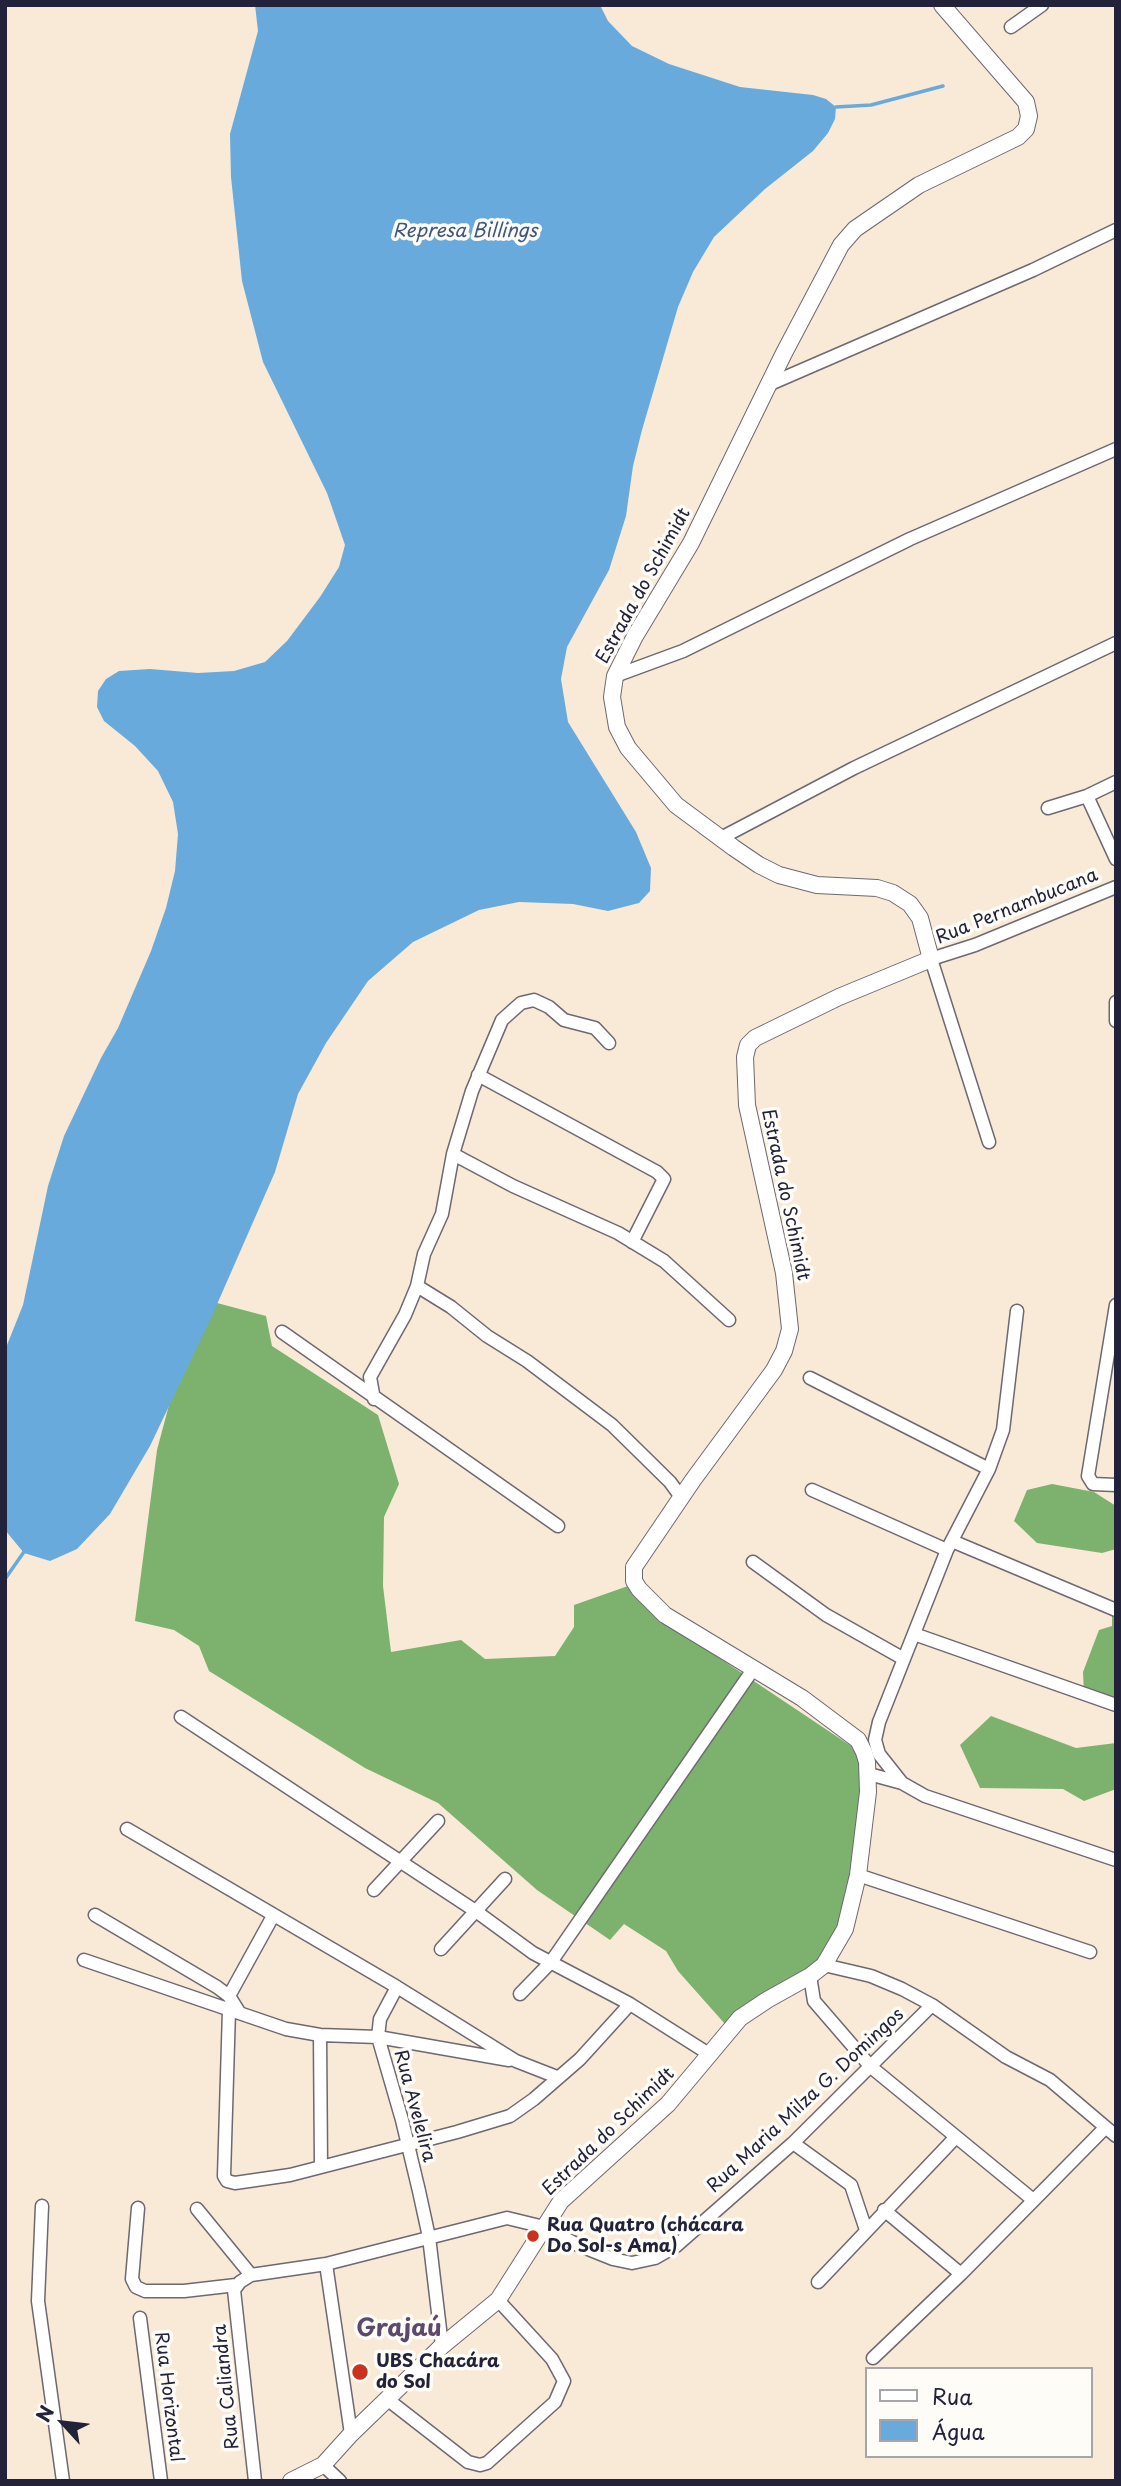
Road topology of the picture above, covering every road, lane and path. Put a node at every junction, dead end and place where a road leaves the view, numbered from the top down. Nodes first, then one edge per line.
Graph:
1 (942, 5) edge
2 (1042, 5) edge
3 (1011, 27) dead end
4 (1116, 230) edge
5 (770, 384) junction
6 (1116, 449) edge
7 (1116, 643) edge
8 (615, 676) junction
9 (1116, 782) edge
10 (1087, 796) junction
11 (1048, 807) dead end
12 (721, 838) junction
13 (1116, 859) edge
14 (1116, 887) edge
15 (931, 959) junction
16 (1116, 1002) edge
17 (1116, 1021) edge
18 (609, 1043) dead end
19 (478, 1075) junction
20 (989, 1142) dead end
21 (453, 1154) junction
22 (632, 1242) junction
23 (417, 1286) junction
24 (1115, 1309) edge
25 (1017, 1311) dead end
26 (729, 1320) dead end
27 (282, 1332) dead end
28 (810, 1378) dead end
29 (1102, 1393) junction
30 (1116, 1397) edge
31 (374, 1399) junction
32 (989, 1469) junction
33 (1116, 1485) edge
34 (812, 1490) dead end
35 (681, 1497) junction
36 (558, 1526) dead end
37 (949, 1546) junction
38 (752, 1562) dead end
39 (1116, 1610) edge
40 (914, 1634) junction
41 (904, 1659) junction
42 (754, 1668) junction
43 (1116, 1705) edge
44 (181, 1717) dead end
45 (869, 1774) junction
46 (902, 1783) junction
47 (438, 1821) dead end
48 (127, 1829) dead end
49 (1116, 1860) edge
50 (400, 1861) junction
51 (858, 1875) junction
52 (505, 1879) dead end
53 (374, 1890) dead end
54 (477, 1912) junction
55 (95, 1915) dead end
56 (273, 1916) junction
57 (441, 1949) dead end
58 (1090, 1952) dead end
59 (84, 1961) dead end
60 (551, 1962) junction
61 (824, 1965) junction
62 (810, 1976) junction
63 (397, 1987) junction
64 (520, 1994) dead end
65 (631, 2004) junction
66 (932, 2005) junction
67 (233, 2006) junction
68 (320, 2035) junction
69 (377, 2037) junction
70 (709, 2054) junction
71 (516, 2061) junction
72 (871, 2067) junction
73 (557, 2077) junction
74 (1104, 2129) junction
75 (1116, 2136) edge
76 (955, 2138) junction
77 (793, 2143) junction
78 (408, 2144) junction
79 (320, 2166) junction
80 (1032, 2200) junction
81 (42, 2206) dead end
82 (138, 2208) dead end
83 (197, 2209) dead end
84 (884, 2210) junction
85 (544, 2227) junction
86 (866, 2230) junction
87 (429, 2237) junction
88 (326, 2264) junction
89 (961, 2274) junction
90 (251, 2275) junction
91 (818, 2282) dead end
92 (235, 2287) junction
93 (498, 2300) junction
94 (140, 2318) dead end
95 (442, 2346) junction
96 (873, 2358) dead end
97 (387, 2399) junction
98 (351, 2434) junction
99 (323, 2465) junction
100 (63, 2481) edge
101 (161, 2481) edge
102 (255, 2481) edge
103 (291, 2481) edge
104 (340, 2481) edge

1 - 5 street, Estrada do Schimidt
2 - 3 street
4 - 5 street
5 - 8 street, Estrada do Schimidt
6 - 8 street
7 - 12 street
8 - 12 street, Estrada do Schimidt
9 - 10 street
10 - 11 street
10 - 13 street
12 - 15 street, Estrada do Schimidt
14 - 15 street, Rua Pernambucana
15 - 20 street
15 - 35 street, Estrada do Schimidt
16 - 17 street
18 - 19 street
19 - 21 street
19 - 22 street
21 - 22 street
21 - 23 street
22 - 26 street
23 - 31 street
23 - 35 street
24 - 29 street
25 - 32 street
27 - 31 street
28 - 32 street
29 - 30 street
29 - 33 street
31 - 36 street
32 - 37 street
34 - 37 street
35 - 42 street, Estrada do Schimidt
37 - 39 street
37 - 40 street
38 - 41 street
40 - 41 street
40 - 43 street
41 - 46 street
42 - 45 street, Estrada do Schimidt
42 - 60 street
44 - 50 street
45 - 46 street
45 - 51 street, Estrada do Schimidt
46 - 49 street
47 - 50 street
48 - 56 street
50 - 53 street
50 - 54 street
51 - 58 street
51 - 61 street, Estrada do Schimidt
52 - 54 street
54 - 57 street
54 - 60 street
55 - 67 street
56 - 63 street
56 - 67 street
59 - 67 street
60 - 64 street
60 - 65 street
61 - 62 street, Estrada do Schimidt
61 - 66 street
62 - 70 street, Estrada do Schimidt
62 - 72 street
63 - 69 street, Rua Avelelira
63 - 71 street
65 - 70 street
65 - 73 street
66 - 72 street, Rua Maria Milza G. Domingos
66 - 74 street
67 - 68 street
67 - 79 street
68 - 69 street
68 - 79 street
69 - 71 street
69 - 78 street, Rua Avelelira
70 - 85 street, Estrada do Schimidt
71 - 73 street
72 - 76 street
72 - 77 street, Rua Maria Milza G. Domingos
73 - 78 street
74 - 75 street
74 - 80 street
76 - 80 street
76 - 84 street
77 - 85 street, Rua Maria Milza G. Domingos
77 - 86 street
78 - 79 street
78 - 87 street, Rua Avelelira
80 - 89 street
81 - 100 street
82 - 92 street
83 - 90 street
84 - 86 street
84 - 89 street
85 - 87 street, Rua Maria Milza G. Domingos
85 - 93 street, Estrada do Schimidt
86 - 91 street
87 - 88 street, Rua Maria Milza G. Domingos
87 - 95 street, Rua Avelelira
88 - 90 street, Rua Maria Milza G. Domingos
88 - 98 street
89 - 96 street
90 - 92 street, Rua Maria Milza G. Domingos
92 - 102 street, Rua Caliandra
93 - 95 street, Estrada do Schimidt
93 - 97 street
94 - 101 street, Rua Horizontal
95 - 97 street, Estrada do Schimidt
97 - 98 street, Estrada do Schimidt
98 - 99 street, Estrada do Schimidt
99 - 103 street, Estrada do Schimidt
99 - 104 street

